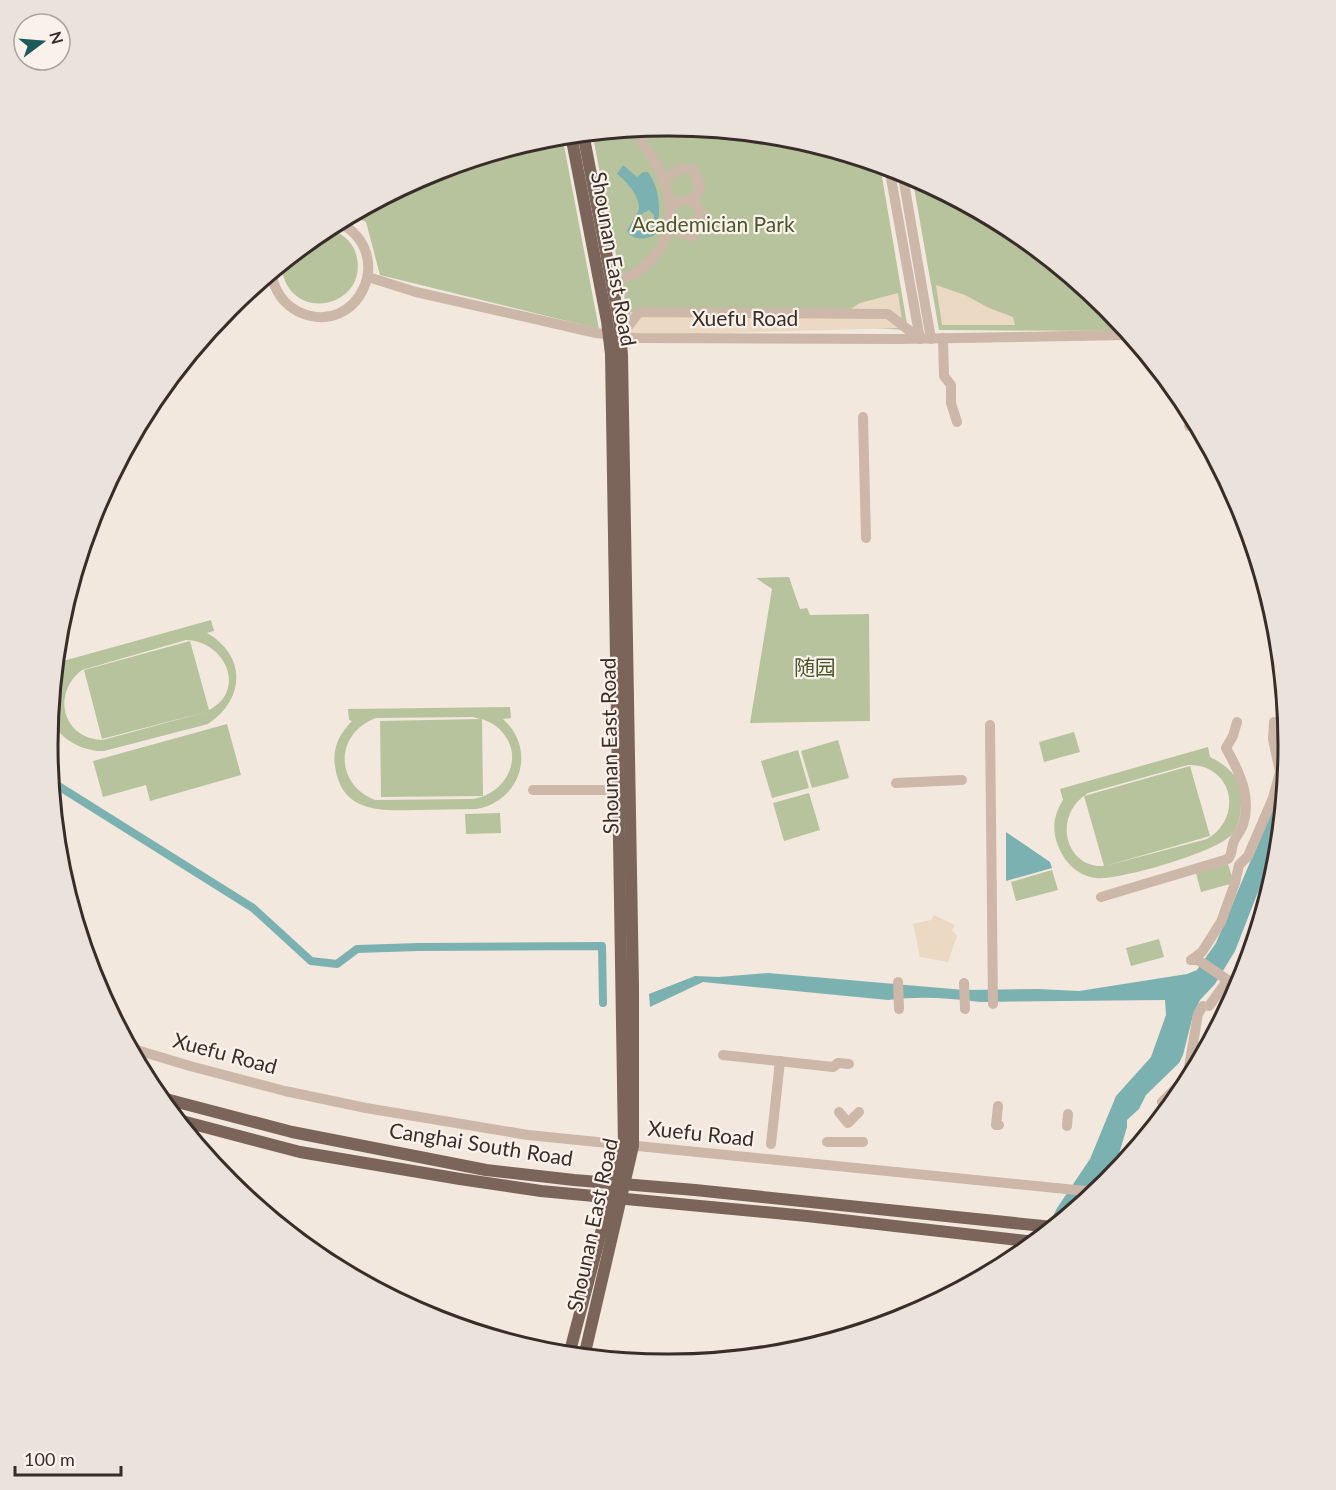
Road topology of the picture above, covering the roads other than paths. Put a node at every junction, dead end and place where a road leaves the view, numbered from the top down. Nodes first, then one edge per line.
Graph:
1 (638, 137) edge
2 (584, 142) edge
3 (573, 143) edge
4 (891, 178) edge
5 (662, 180) junction
6 (904, 183) edge
7 (694, 199) junction
8 (669, 204) junction
9 (347, 227) edge
10 (668, 227) junction
11 (368, 277) junction
12 (626, 278) dead end
13 (273, 281) edge
14 (1119, 335) edge
15 (615, 336) junction
16 (925, 339) junction
17 (943, 339) junction
18 (863, 417) dead end
19 (957, 422) dead end
20 (866, 538) dead end
21 (1237, 722) dead end
22 (1274, 722) dead end
23 (990, 725) dead end
24 (1277, 761) edge
25 (962, 780) dead end
26 (896, 783) dead end
27 (1276, 788) edge
28 (533, 790) dead end
29 (618, 790) junction
30 (1101, 897) dead end
31 (1225, 979) junction
32 (898, 982) dead end
33 (1229, 982) edge
34 (964, 983) dead end
35 (993, 1004) dead end
36 (899, 1006) dead end
37 (965, 1006) dead end
38 (141, 1051) edge
39 (723, 1055) dead end
40 (1190, 1060) edge
41 (780, 1061) junction
42 (849, 1064) dead end
43 (173, 1101) edge
44 (999, 1106) dead end
45 (839, 1112) dead end
46 (859, 1112) dead end
47 (1068, 1114) dead end
48 (190, 1123) edge
49 (848, 1123) junction
50 (999, 1125) dead end
51 (1067, 1126) dead end
52 (848, 1141) junction
53 (827, 1142) dead end
54 (863, 1142) dead end
55 (771, 1143) dead end
56 (629, 1146) junction
57 (619, 1184) junction
58 (1083, 1191) edge
59 (616, 1198) junction
60 (1042, 1226) edge
61 (1023, 1241) edge
62 (572, 1346) edge
63 (586, 1349) edge

1 - 5 street
2 - 15 main road, Shounan East Road
3 - 15 main road, Shounan East Road
4 - 16 street
5 - 7 street
5 - 8 street
6 - 16 street
7 - 8 street
7 - 10 street
8 - 10 street
9 - 11 street
10 - 12 street
11 - 13 street
11 - 15 street, Xuefu Road
14 - 17 street, Xuefu Road
15 - 16 street, Xuefu Road
15 - 16 street
15 - 29 main road, Shounan East Road
15 - 56 main road, Shounan East Road
16 - 17 street, Xuefu Road
17 - 19 street
18 - 20 street
21 - 30 street
22 - 24 street
23 - 35 street
25 - 26 street
27 - 31 street
28 - 29 street
29 - 56 main road, Shounan East Road
31 - 33 street
31 - 40 street
32 - 36 street
34 - 37 street
38 - 56 street, Xuefu Road
39 - 41 street
41 - 42 street
41 - 55 street
43 - 57 main road, Canghai South Road
44 - 50 street
45 - 49 street
46 - 49 street
47 - 51 street
48 - 59 main road, Canghai South Road
49 - 52 street
52 - 53 street
52 - 54 street
56 - 57 main road, Shounan East Road
56 - 58 street, Xuefu Road
57 - 59 main road, Shounan East Road
57 - 60 main road, Canghai South Road
59 - 61 main road, Canghai South Road
59 - 62 main road, Shounan East Road
59 - 63 main road, Shounan East Road

